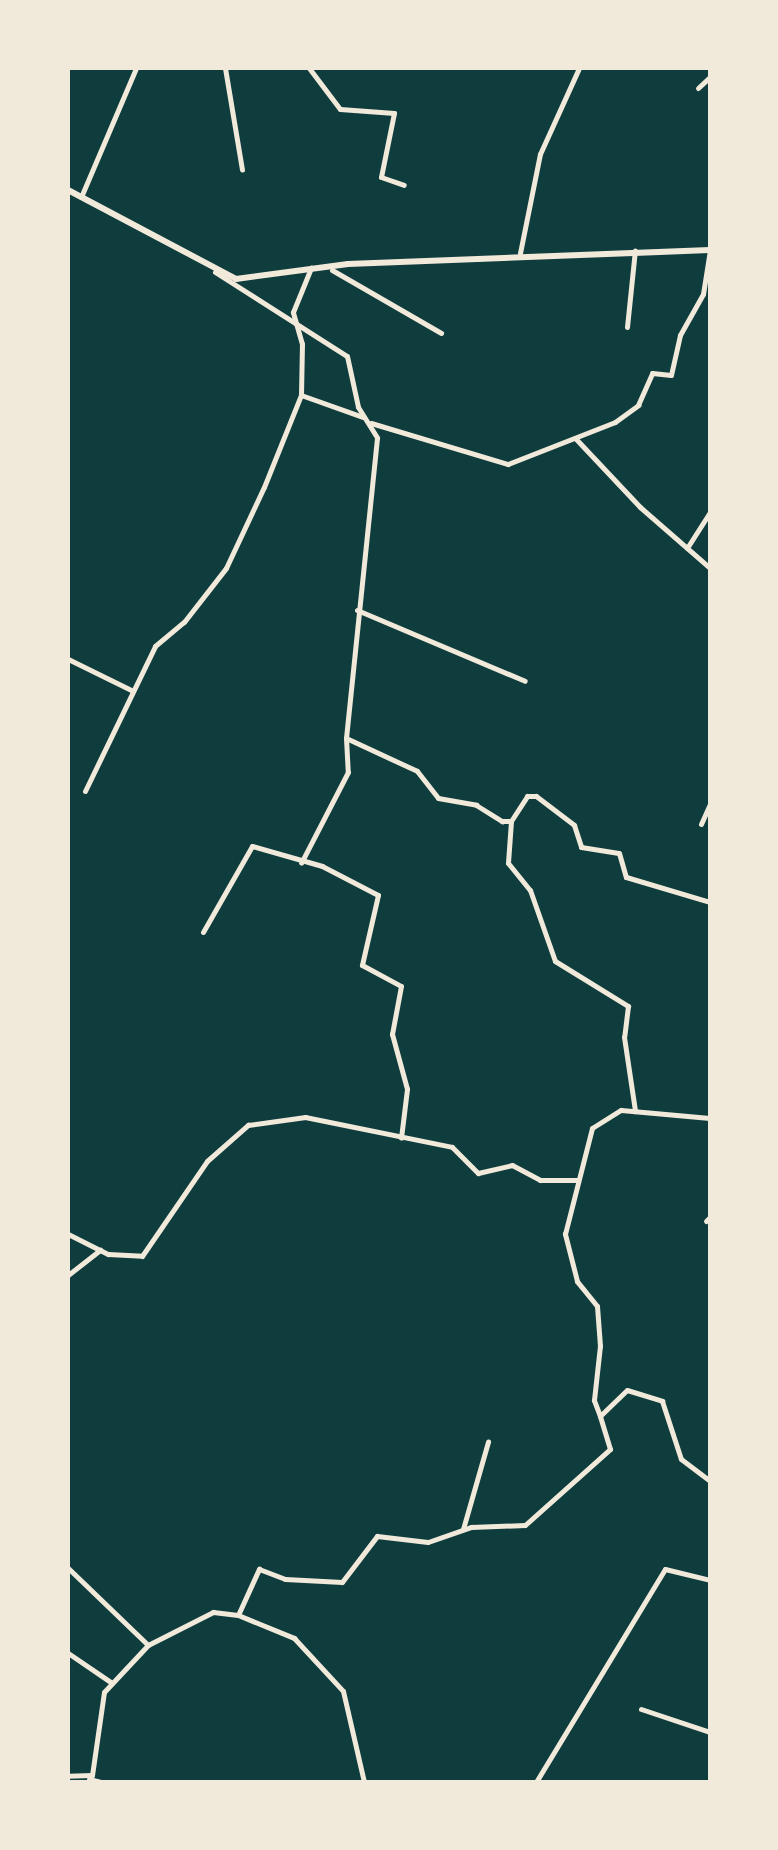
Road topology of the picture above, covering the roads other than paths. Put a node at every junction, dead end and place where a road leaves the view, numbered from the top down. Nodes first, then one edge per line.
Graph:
1 (136, 68) edge
2 (225, 68) edge
3 (309, 68) edge
4 (576, 69) edge
5 (710, 77) edge
6 (698, 88) dead end
7 (242, 170) dead end
8 (404, 185) dead end
9 (68, 190) edge
10 (81, 197) junction
11 (635, 250) junction
12 (710, 250) edge
13 (520, 253) junction
14 (312, 267) junction
15 (332, 270) junction
16 (215, 272) junction
17 (298, 325) junction
18 (627, 327) dead end
19 (440, 333) dead end
20 (301, 395) junction
21 (362, 416) junction
22 (576, 439) junction
23 (710, 512) edge
24 (687, 548) junction
25 (710, 568) edge
26 (357, 610) junction
27 (68, 659) edge
28 (525, 681) dead end
29 (133, 691) junction
30 (346, 738) junction
31 (85, 790) dead end
32 (710, 804) edge
33 (511, 821) junction
34 (701, 824) dead end
35 (301, 863) junction
36 (710, 902) edge
37 (203, 932) dead end
38 (635, 1111) junction
39 (710, 1118) edge
40 (401, 1138) junction
41 (578, 1180) junction
42 (68, 1234) edge
43 (100, 1250) junction
44 (68, 1275) edge
45 (600, 1416) junction
46 (488, 1442) dead end
47 (710, 1480) edge
48 (463, 1530) junction
49 (68, 1568) edge
50 (710, 1580) edge
51 (238, 1615) junction
52 (148, 1645) junction
53 (68, 1653) edge
54 (112, 1683) junction
55 (641, 1709) dead end
56 (710, 1732) edge
57 (68, 1776) edge
58 (89, 1780) edge
59 (102, 1782) edge
60 (365, 1782) edge
61 (536, 1782) edge

1 - 10 street
2 - 7 street
3 - 8 street
4 - 13 street
5 - 6 street
9 - 10 street
10 - 16 street
11 - 12 street
11 - 13 street
11 - 18 street
12 - 22 street
13 - 15 street
14 - 15 street
14 - 16 street
14 - 17 street
15 - 19 street
16 - 17 street
17 - 20 street
17 - 21 street
20 - 21 street
20 - 29 street
21 - 22 street
21 - 26 street
22 - 24 street
23 - 24 street
24 - 25 street
26 - 28 street
26 - 30 street
27 - 29 street
29 - 31 street
30 - 33 street
30 - 35 street
32 - 34 street
33 - 36 street
33 - 38 street
35 - 37 street
35 - 40 street
38 - 39 street
38 - 41 street
40 - 41 street
40 - 43 street
41 - 45 street
42 - 43 street
43 - 44 street
45 - 47 street
45 - 48 street
46 - 48 street
48 - 51 street
49 - 52 street
50 - 61 street
51 - 52 street
51 - 60 street
52 - 54 street
53 - 54 street
54 - 58 street
55 - 56 street
57 - 58 street
58 - 59 street

